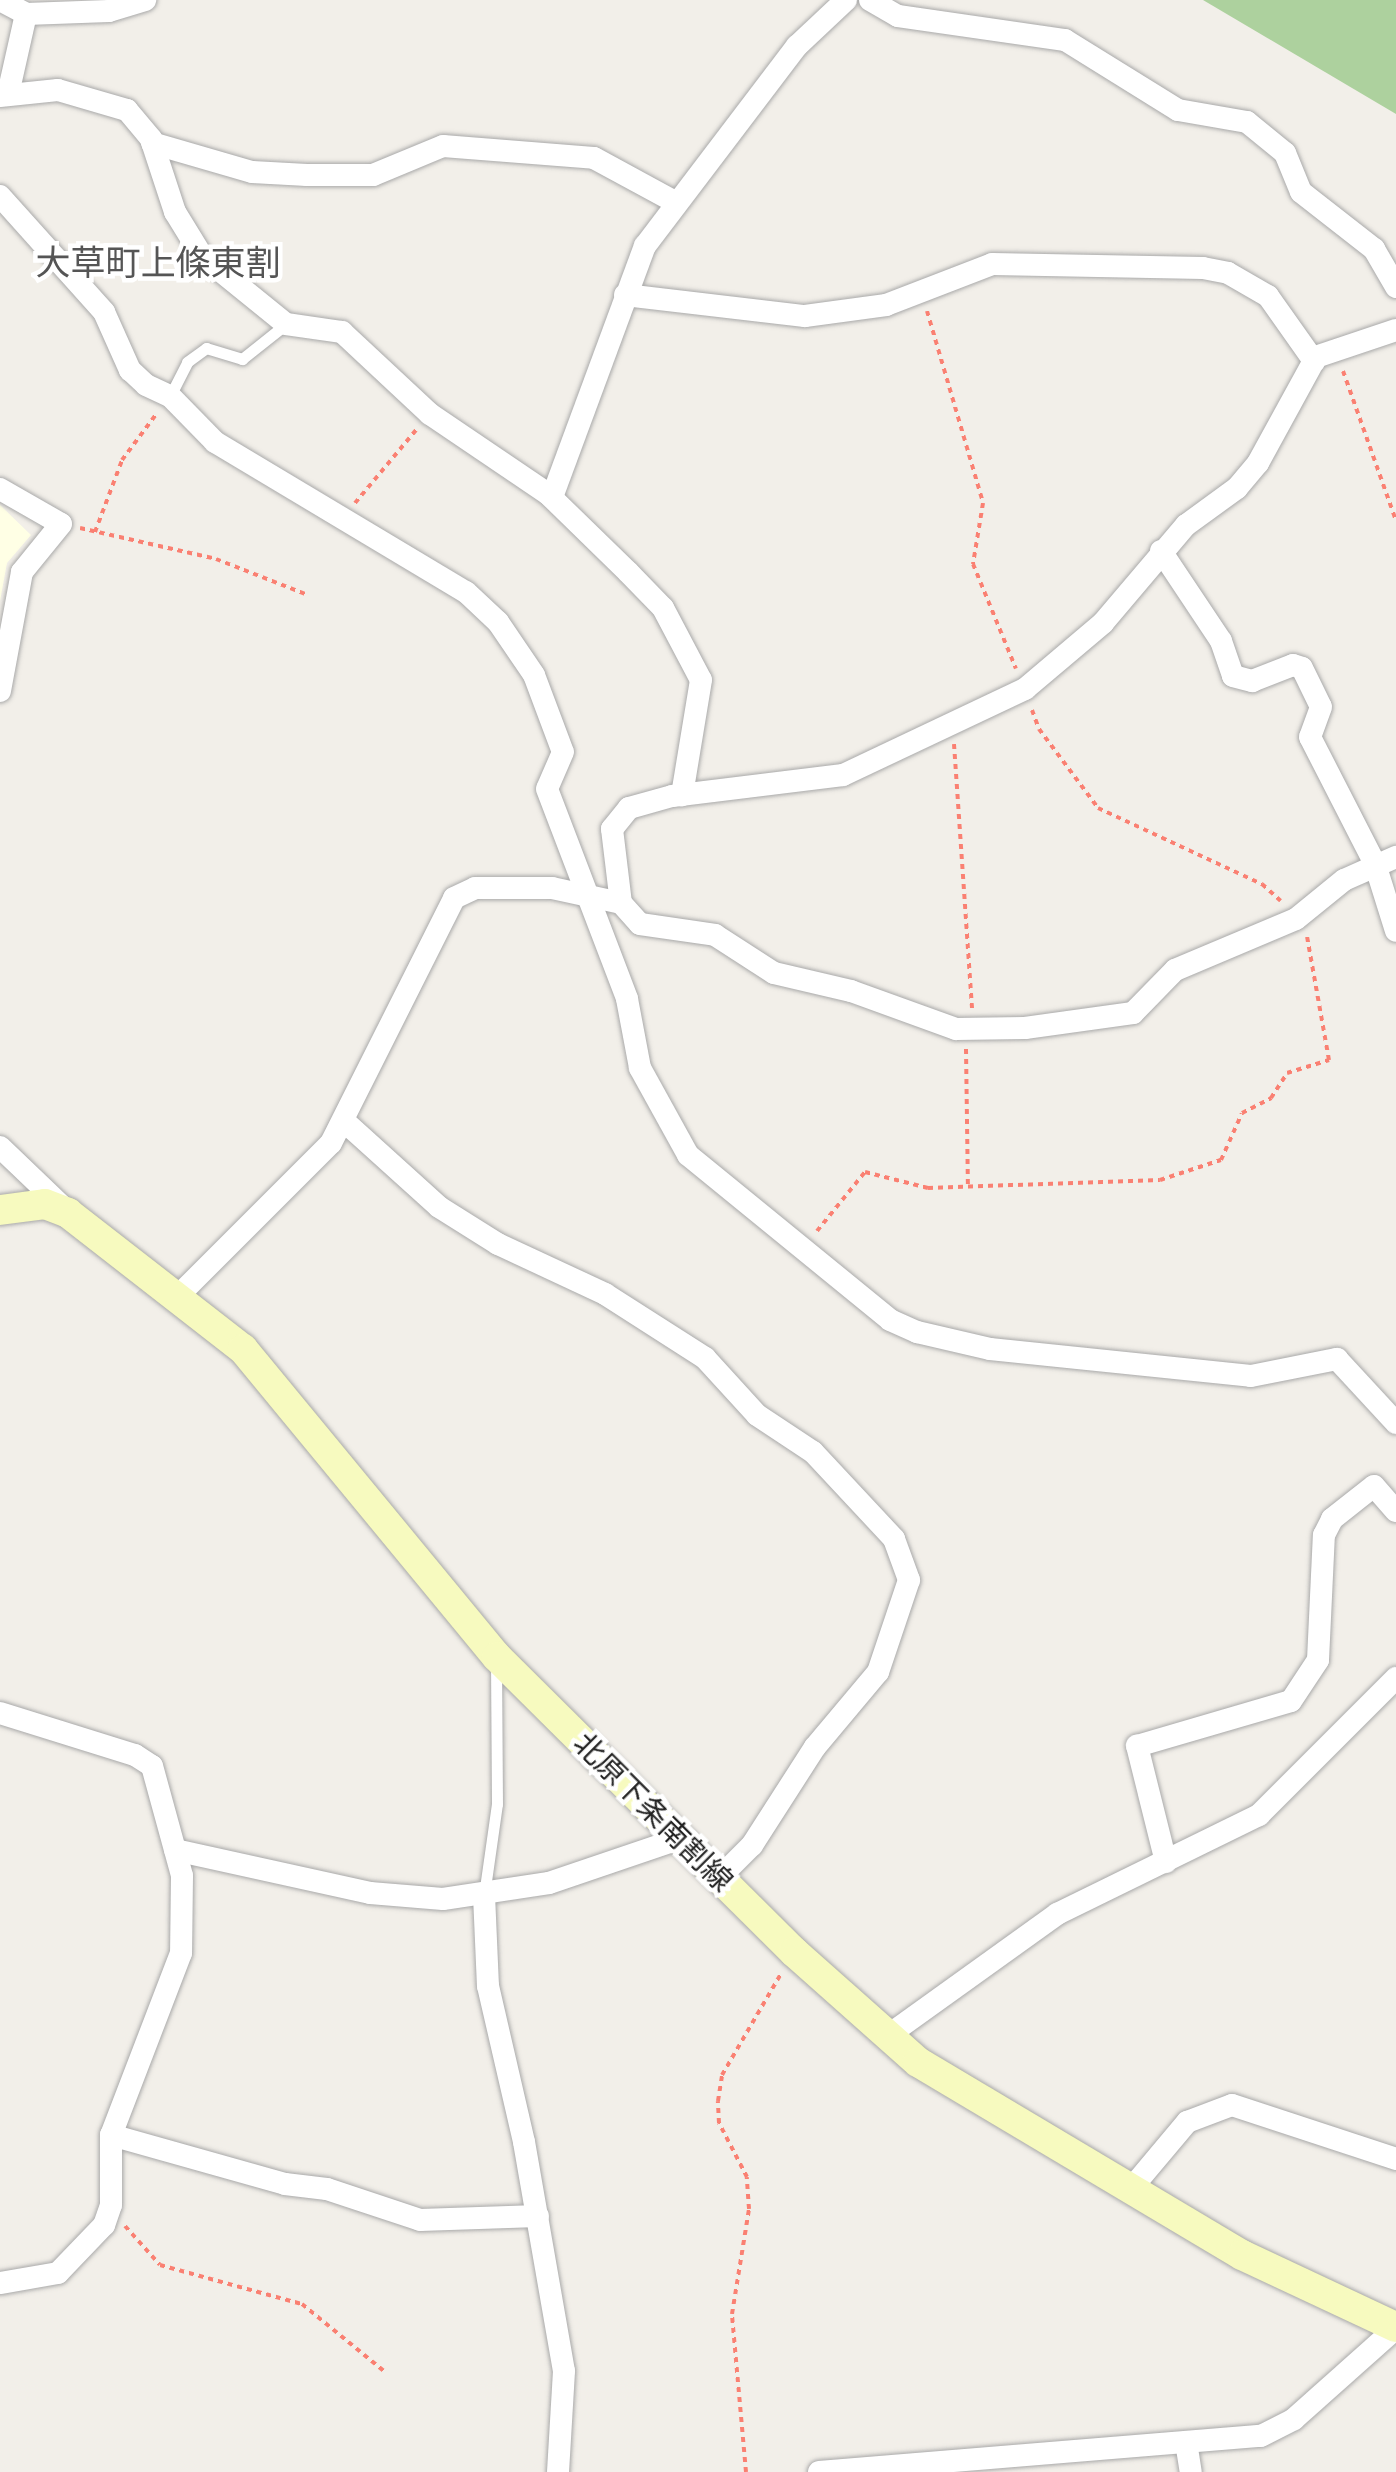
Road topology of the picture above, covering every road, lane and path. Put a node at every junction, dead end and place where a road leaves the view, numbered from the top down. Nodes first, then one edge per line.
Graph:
1 (0, 0) edge
2 (146, 0) edge
3 (846, 0) edge
4 (870, 0) edge
5 (26, 14) junction
6 (4, 95) edge
7 (152, 143) junction
8 (0, 196) edge
9 (676, 202) junction
10 (1396, 287) edge
11 (625, 295) junction
12 (286, 324) junction
13 (1396, 330) edge
14 (1323, 355) junction
15 (170, 396) junction
16 (430, 414) junction
17 (0, 489) edge
18 (552, 497) junction
19 (344, 520) junction
20 (1396, 522) edge
21 (61, 524) junction
22 (94, 532) junction
23 (1161, 552) junction
24 (308, 596) dead end
25 (0, 691) edge
26 (952, 724) junction
27 (682, 795) junction
28 (1385, 861) edge
29 (584, 892) junction
30 (621, 903) junction
31 (1296, 919) junction
32 (1396, 932) edge
33 (969, 1029) junction
34 (345, 1122) junction
35 (0, 1147) edge
36 (968, 1185) junction
37 (0, 1210) edge
38 (68, 1213) junction
39 (799, 1248) junction
40 (178, 1296) junction
41 (1396, 1423) edge
42 (1396, 1511) edge
43 (497, 1657) junction
44 (1396, 1678) edge
45 (0, 1713) edge
46 (678, 1839) junction
47 (175, 1850) junction
48 (1166, 1862) junction
49 (718, 1879) junction
50 (484, 1895) junction
51 (794, 1952) junction
52 (886, 2037) junction
53 (112, 2134) junction
54 (1396, 2160) edge
55 (1130, 2190) junction
56 (112, 2205) junction
57 (538, 2216) junction
58 (0, 2283) edge
59 (1396, 2328) edge
60 (384, 2371) dead end
61 (1186, 2442) junction
62 (558, 2472) edge
63 (746, 2472) edge
64 (819, 2472) edge
65 (1191, 2472) edge

1 - 5 street
2 - 5 street
3 - 9 street
4 - 10 street
5 - 6 street
6 - 7 street
7 - 9 street
7 - 12 street
8 - 15 street
9 - 11 street
11 - 14 street
11 - 18 street
12 - 15 lane
12 - 16 street
13 - 14 street
14 - 20 path
14 - 23 street
15 - 19 street
15 - 22 path
16 - 18 street
16 - 19 path
17 - 21 street
18 - 27 street
19 - 29 street
21 - 22 path
21 - 25 street
22 - 24 path
23 - 26 street
23 - 28 street
26 - 27 street
26 - 33 path
27 - 30 street
28 - 31 street
28 - 32 street
29 - 30 street
29 - 34 street
29 - 39 street
30 - 33 street
31 - 33 street
31 - 36 path
33 - 36 path
34 - 40 street
34 - 49 street
35 - 38 street
36 - 39 path
37 - 38 main road
38 - 40 main road, 北原下条南割線
39 - 41 street
40 - 43 main road, 北原下条南割線
42 - 48 street
43 - 46 main road, 北原下条南割線
43 - 50 lane
44 - 48 street
45 - 47 street
46 - 49 main road, 北原下条南割線
46 - 50 street
47 - 50 street
47 - 53 street
48 - 52 street
49 - 51 main road, 北原下条南割線
50 - 57 street
51 - 52 main road, 北原下条南割線
51 - 63 path
52 - 55 main road, 北原下条南割線
53 - 56 street
53 - 57 street
54 - 55 street
55 - 59 main road, 北原下条南割線
56 - 58 street
56 - 60 path
57 - 62 street
59 - 61 street
61 - 64 street
61 - 65 street

